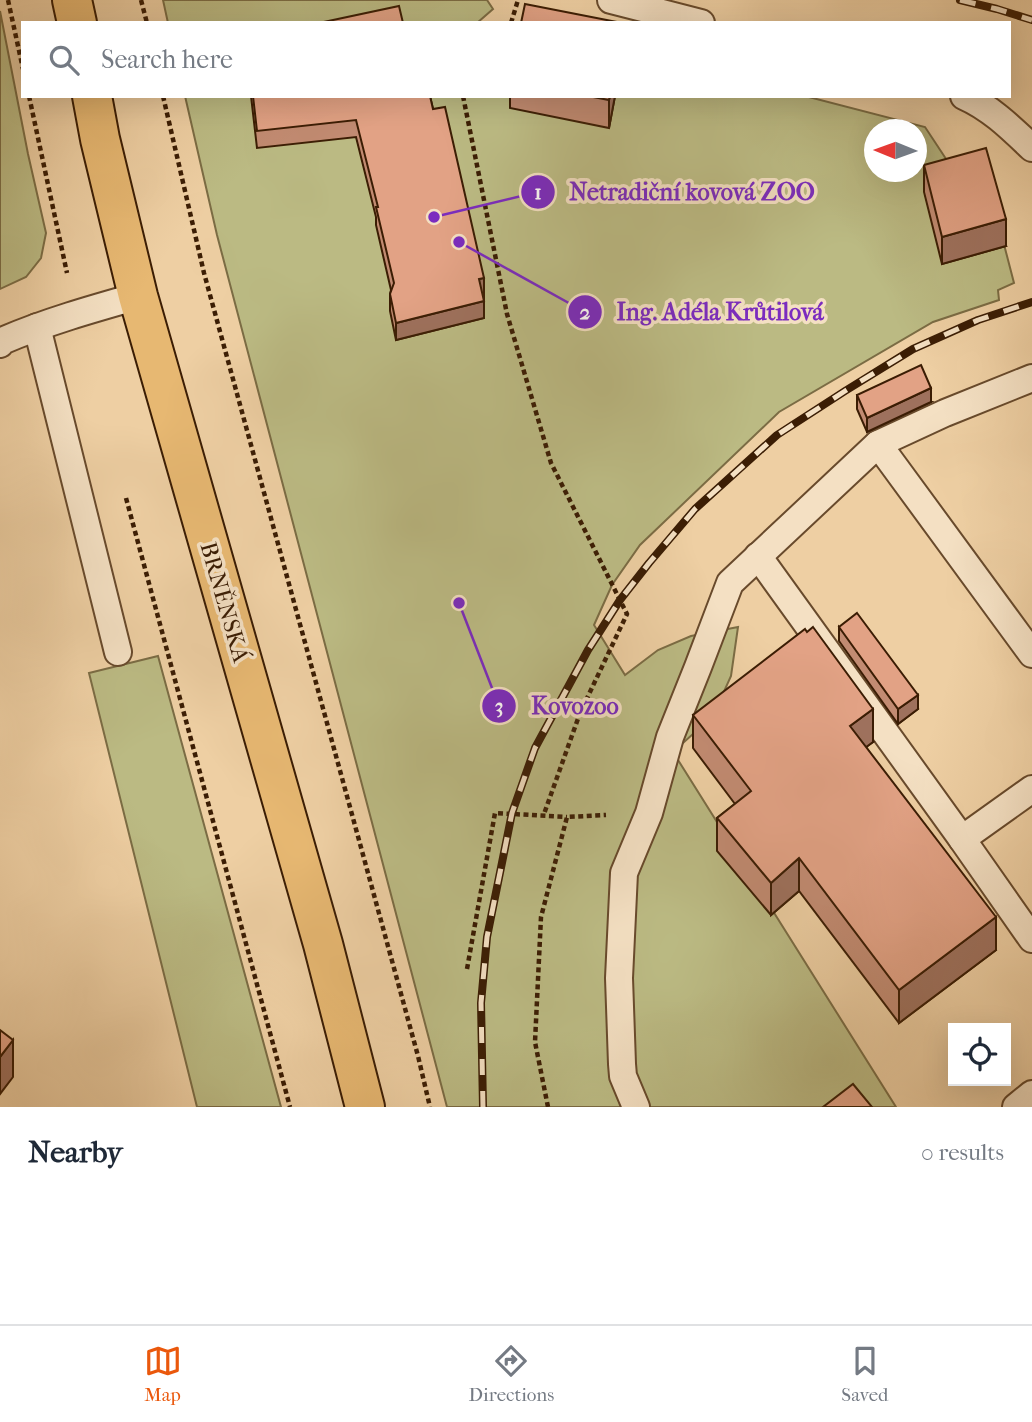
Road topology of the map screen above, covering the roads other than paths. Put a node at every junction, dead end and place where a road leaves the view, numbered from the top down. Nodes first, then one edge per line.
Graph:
1 (72, 0) edge
2 (611, 0) edge
3 (77, 21) edge
4 (693, 21) edge
5 (92, 98) edge
6 (968, 98) edge
7 (1032, 148) edge
8 (138, 296) junction
9 (37, 327) junction
10 (0, 344) edge
11 (1032, 378) edge
12 (878, 444) junction
13 (758, 556) junction
14 (118, 652) dead end
15 (1032, 654) edge
16 (1032, 789) edge
17 (962, 839) junction
18 (1032, 939) edge
19 (1032, 1094) edge
20 (365, 1107) edge
21 (636, 1107) edge
22 (1016, 1107) edge

1 - 3 main road
2 - 4 lane
5 - 8 main road, BRNĚNSKÁ
6 - 7 lane
8 - 9 lane
8 - 20 main road, BRNĚNSKÁ
9 - 10 lane
9 - 14 lane
11 - 12 lane
12 - 13 lane
12 - 15 lane
13 - 17 lane
13 - 21 lane
16 - 17 lane
17 - 18 lane
19 - 22 lane

